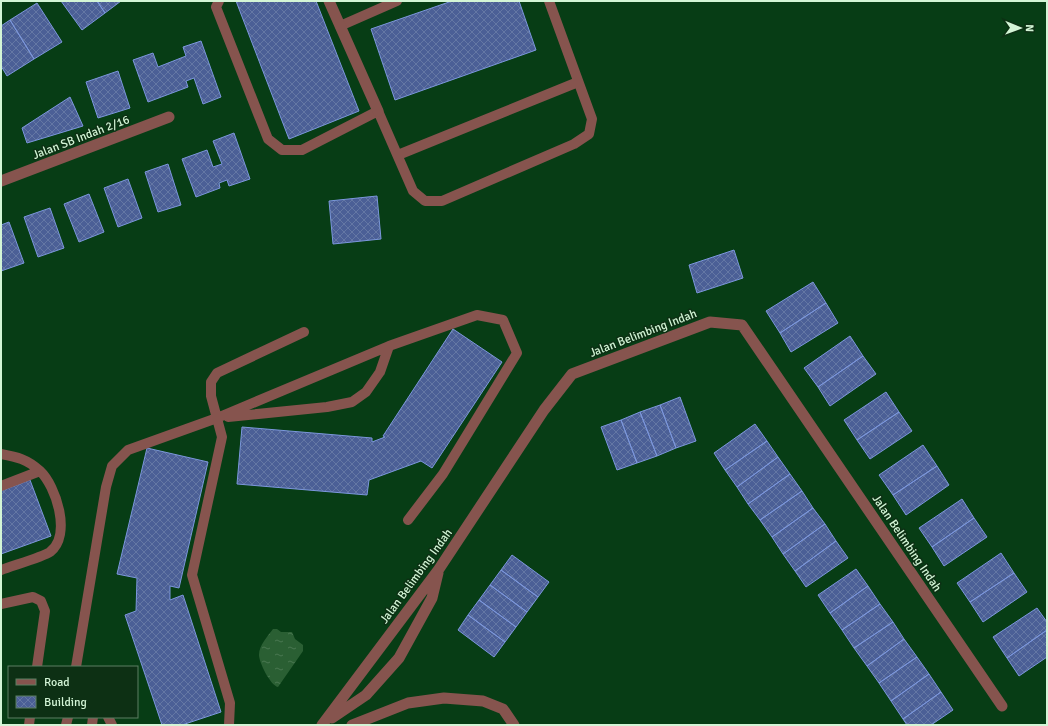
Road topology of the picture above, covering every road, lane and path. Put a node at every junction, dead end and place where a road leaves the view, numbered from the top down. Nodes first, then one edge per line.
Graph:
1 (219, 1) edge
2 (328, 1) edge
3 (396, 1) edge
4 (549, 1) edge
5 (340, 26) junction
6 (578, 82) junction
7 (378, 111) junction
8 (169, 117) dead end
9 (398, 155) junction
10 (1, 180) edge
11 (304, 332) dead end
12 (389, 346) junction
13 (218, 418) junction
14 (1, 454) edge
15 (40, 471) junction
16 (1, 486) edge
17 (408, 520) dead end
18 (439, 569) junction
19 (1, 570) edge
20 (1, 604) edge
21 (37, 666) edge
22 (76, 666) edge
23 (1002, 706) dead end
24 (323, 724) edge
25 (229, 725) edge
26 (352, 725) edge
27 (514, 725) edge

1 - 7 lane
2 - 5 street
3 - 5 lane
4 - 6 lane
5 - 7 street
6 - 9 lane
6 - 9 lane
7 - 9 lane
8 - 10 street, Jalan SB Indah 2/16
11 - 13 lane
12 - 13 lane
12 - 13 lane
12 - 17 lane
13 - 22 lane
13 - 25 lane
14 - 15 lane
15 - 16 lane
15 - 19 lane
18 - 23 street, Jalan Belimbing Indah
18 - 24 street, Jalan Belimbing Indah
18 - 24 street
20 - 21 lane
26 - 27 street

